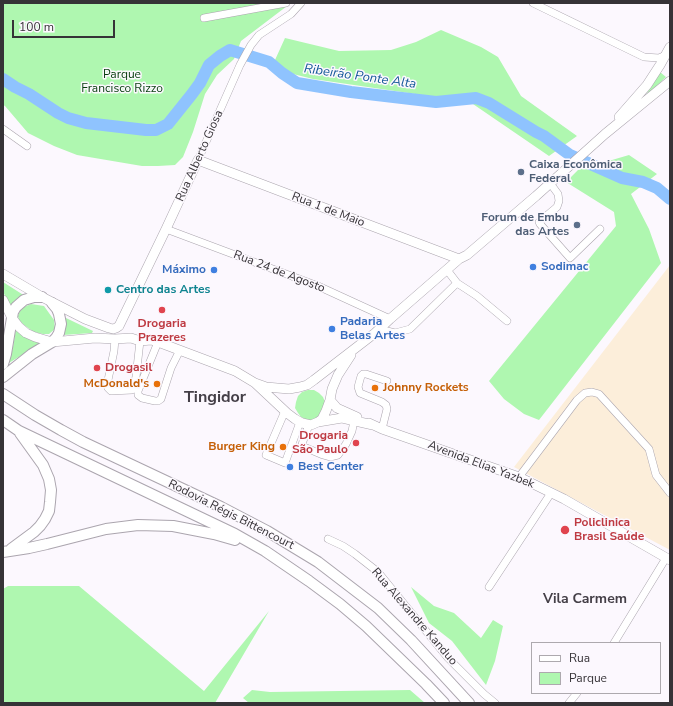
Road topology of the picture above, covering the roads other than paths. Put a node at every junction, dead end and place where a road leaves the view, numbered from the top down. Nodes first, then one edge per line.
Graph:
1 (286, 3) edge
2 (301, 3) edge
3 (533, 3) edge
4 (204, 18) dead end
5 (668, 51) edge
6 (670, 64) edge
7 (670, 81) edge
8 (3, 129) edge
9 (605, 134) junction
10 (27, 146) dead end
11 (198, 160) junction
12 (550, 183) junction
13 (166, 229) junction
14 (600, 229) dead end
15 (443, 253) junction
16 (459, 259) junction
17 (447, 270) junction
18 (3, 274) edge
19 (457, 283) junction
20 (42, 297) junction
21 (3, 300) edge
22 (52, 303) junction
23 (12, 318) junction
24 (390, 319) junction
25 (507, 321) dead end
26 (119, 326) junction
27 (379, 329) junction
28 (131, 338) junction
29 (115, 339) junction
30 (140, 341) junction
31 (52, 342) junction
32 (158, 342) junction
33 (355, 349) junction
34 (180, 350) junction
35 (3, 364) edge
36 (3, 377) edge
37 (387, 381) dead end
38 (255, 383) junction
39 (7, 397) edge
40 (330, 400) junction
41 (285, 411) junction
42 (3, 420) edge
43 (354, 421) junction
44 (318, 422) junction
45 (304, 424) junction
46 (377, 427) junction
47 (19, 432) junction
48 (519, 477) junction
49 (551, 493) junction
50 (670, 493) edge
51 (328, 539) dead end
52 (6, 551) edge
53 (265, 551) junction
54 (668, 559) edge
55 (489, 587) dead end
56 (615, 642) edge
57 (576, 694) edge
58 (444, 703) edge
59 (469, 703) edge
60 (495, 703) edge
61 (569, 703) edge

1 - 4 street
2 - 11 street, Rua Alberto Giosa
3 - 5 street
5 - 6 main road
5 - 9 main road
7 - 9 main road
8 - 10 street
9 - 12 main road
11 - 13 main road, Rua Alberto Giosa
11 - 15 main road, Rua 1 de Maio
12 - 14 street
12 - 16 main road
13 - 24 street, Rua 24 de Agosto
13 - 26 main road, Rua Alberto Giosa
15 - 16 main road, Rua 1 de Maio
15 - 17 main road
16 - 17 main road
17 - 19 street
17 - 24 main road
18 - 20 main road
19 - 25 street
19 - 27 street
20 - 22 main road
20 - 23 highway
21 - 23 main road
22 - 26 main road
22 - 31 highway
23 - 31 main road
23 - 35 highway
24 - 27 main road
26 - 28 main road
27 - 33 main road
28 - 29 main road
28 - 30 main road
29 - 30 street
29 - 31 main road
30 - 32 main road
31 - 36 highway
32 - 34 main road
32 - 34 street
33 - 38 main road
33 - 40 main road
34 - 38 main road
37 - 46 street
38 - 41 main road
39 - 59 highway, Rodovia Régis Bittencourt
40 - 44 main road
40 - 46 main road, Avenida Elias Yazbek
41 - 45 main road
41 - 45 street
42 - 47 highway, Rodovia Régis Bittencourt
43 - 44 main road, Avenida Elias Yazbek
43 - 45 street
43 - 46 main road, Avenida Elias Yazbek
44 - 45 main road, Avenida Elias Yazbek
46 - 48 main road, Avenida Elias Yazbek
47 - 52 highway
47 - 53 highway, Rodovia Régis Bittencourt
48 - 49 main road, Avenida Elias Yazbek
48 - 50 street
49 - 54 main road, Avenida Elias Yazbek
49 - 55 street
51 - 60 street, Rua Alexandre Kanduo
52 - 53 highway
53 - 58 highway, Rodovia Régis Bittencourt
54 - 56 street
57 - 61 street

